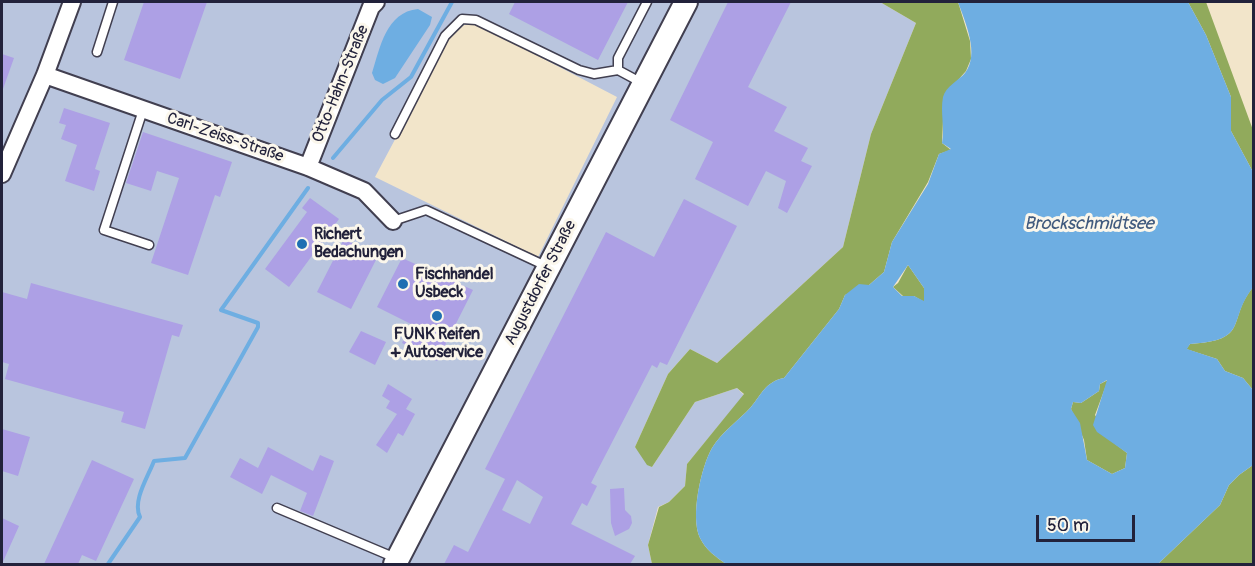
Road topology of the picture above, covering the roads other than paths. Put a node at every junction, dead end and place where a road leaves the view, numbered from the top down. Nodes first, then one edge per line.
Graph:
1 (72, 2) edge
2 (113, 2) edge
3 (376, 2) edge
4 (647, 2) edge
5 (686, 2) edge
6 (97, 52) dead end
7 (618, 70) junction
8 (45, 75) junction
9 (644, 84) junction
10 (143, 110) junction
11 (395, 134) dead end
12 (308, 167) junction
13 (2, 174) edge
14 (393, 221) joint
15 (149, 245) dead end
16 (549, 267) junction
17 (277, 508) dead end
18 (397, 562) edge

1 - 8 street
2 - 6 lane
3 - 12 street, Otto-Hahn-Straße
4 - 7 lane
5 - 9 main road, Augustdorfer Straße
7 - 9 lane
7 - 11 lane
8 - 10 street, Carl-Zeiss-Straße
8 - 13 street
9 - 16 main road, Augustdorfer Straße
10 - 12 street, Carl-Zeiss-Straße
10 - 15 lane
12 - 14 street, Carl-Zeiss-Straße
14 - 16 lane
16 - 18 main road, Augustdorfer Straße
17 - 18 lane

